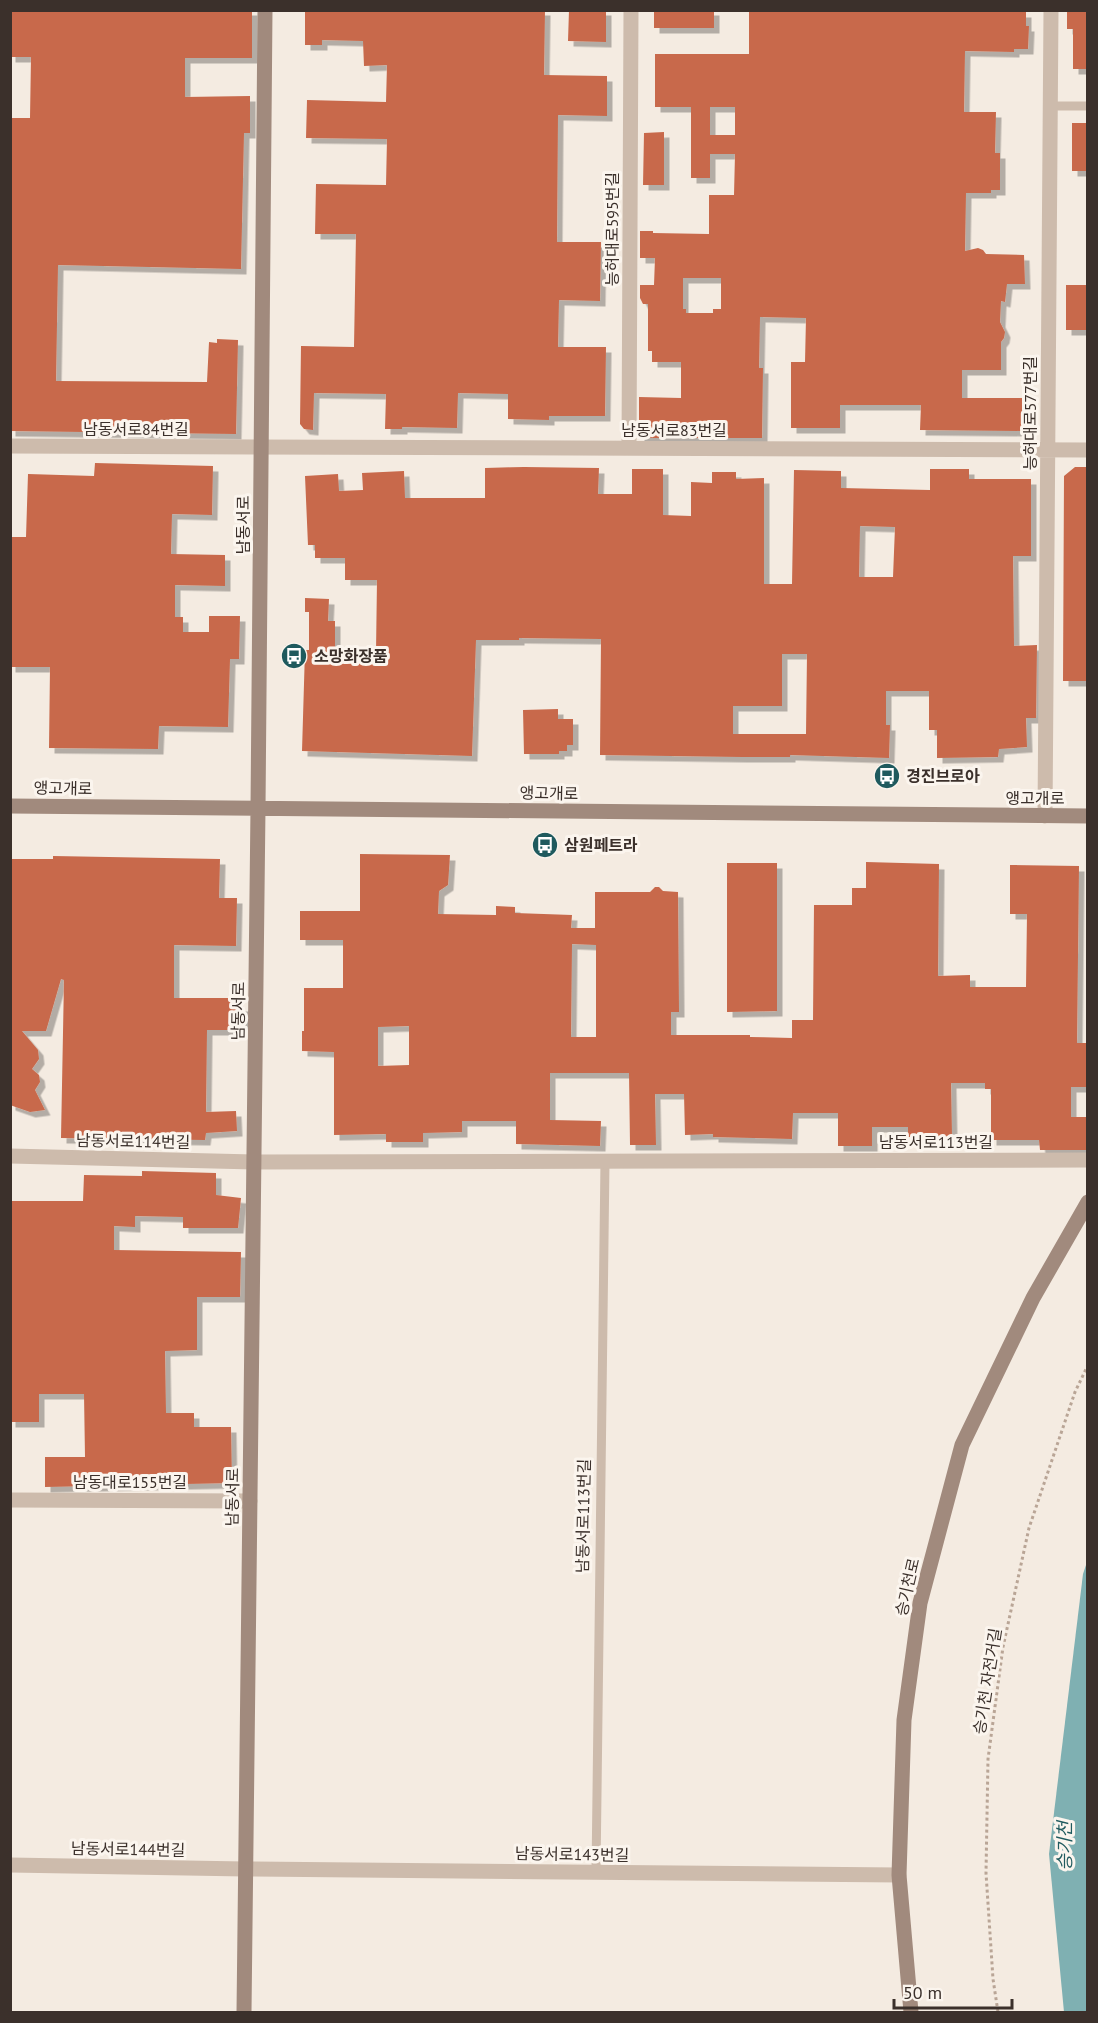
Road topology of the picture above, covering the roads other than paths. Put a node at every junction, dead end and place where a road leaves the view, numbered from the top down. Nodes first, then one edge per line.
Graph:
1 (265, 10) edge
2 (631, 10) edge
3 (1051, 10) edge
4 (1050, 106) junction
5 (1088, 106) edge
6 (10, 446) edge
7 (261, 448) junction
8 (629, 448) junction
9 (1048, 449) junction
10 (1088, 450) edge
11 (10, 806) edge
12 (258, 808) junction
13 (1046, 816) junction
14 (1088, 816) edge
15 (10, 1156) edge
16 (1088, 1160) edge
17 (605, 1161) junction
18 (254, 1162) junction
19 (1088, 1202) edge
20 (10, 1500) edge
21 (250, 1501) junction
22 (10, 1865) edge
23 (245, 1869) junction
24 (596, 1872) junction
25 (899, 1875) junction
26 (244, 2013) edge
27 (911, 2013) edge

1 - 7 main road, 남동서로
2 - 8 street, 능허대로595번길
3 - 4 street, 능허대로577번길
4 - 5 lane
4 - 9 street, 능허대로577번길
6 - 7 street, 남동서로84번길
7 - 8 street, 남동서로83번길
7 - 12 main road, 남동서로
8 - 9 street, 남동서로83번길
9 - 10 street, 남동서로83번길
9 - 13 street, 능허대로577번길
11 - 12 main road, 앵고개로
12 - 13 main road, 앵고개로
12 - 18 main road, 남동서로
13 - 14 main road, 앵고개로
15 - 18 street, 남동서로114번길
16 - 17 street, 남동서로113번길
17 - 18 street, 남동서로113번길
17 - 24 lane, 남동서로113번길
18 - 21 main road, 남동서로
19 - 25 main road, 승기천로
20 - 21 street, 남동대로155번길
21 - 23 main road, 남동서로
22 - 23 street, 남동서로144번길
23 - 24 street, 남동서로143번길
23 - 26 main road, 남동서로
24 - 25 street, 남동서로143번길
25 - 27 main road, 승기천로

